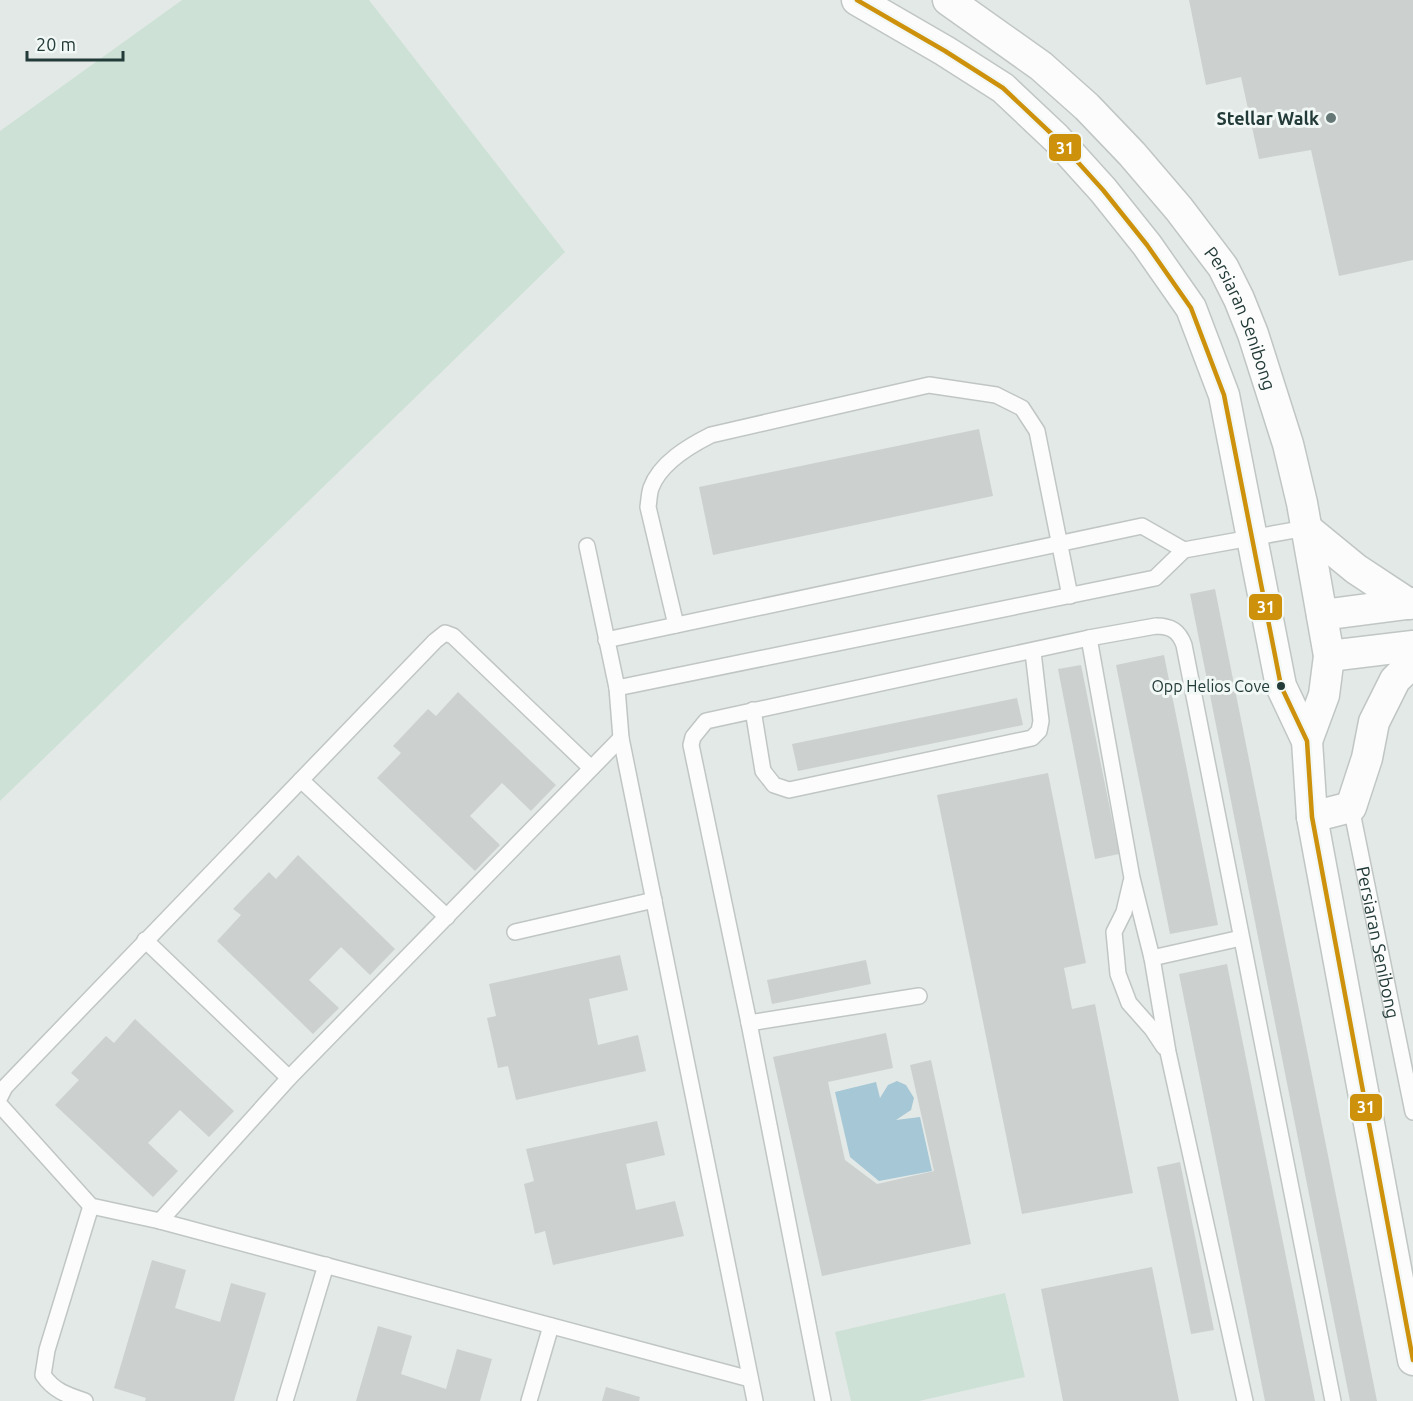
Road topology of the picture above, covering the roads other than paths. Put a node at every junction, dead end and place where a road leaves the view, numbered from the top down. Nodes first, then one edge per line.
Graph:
1 (857, 0) edge
2 (948, 0) edge
3 (1306, 528) junction
4 (1252, 537) junction
5 (1059, 542) junction
6 (587, 546) dead end
7 (1184, 550) junction
8 (1070, 596) junction
9 (1411, 604) edge
10 (1322, 615) junction
11 (676, 625) junction
12 (1089, 638) junction
13 (606, 640) junction
14 (1413, 646) edge
15 (1033, 652) junction
16 (1329, 656) junction
17 (1413, 662) edge
18 (617, 688) junction
19 (753, 710) junction
20 (621, 738) junction
21 (1307, 741) junction
22 (591, 768) junction
23 (301, 780) junction
24 (1351, 807) junction
25 (1312, 817) junction
26 (1132, 878) junction
27 (654, 900) junction
28 (447, 917) junction
29 (515, 932) dead end
30 (1240, 938) junction
31 (145, 940) junction
32 (1152, 958) junction
33 (919, 996) dead end
34 (749, 1023) junction
35 (1168, 1052) junction
36 (289, 1078) junction
37 (0, 1097) edge
38 (0, 1105) edge
39 (1413, 1112) edge
40 (91, 1206) junction
41 (160, 1221) junction
42 (326, 1265) junction
43 (551, 1326) junction
44 (1413, 1360) edge
45 (750, 1379) junction
46 (85, 1401) edge
47 (285, 1401) edge
48 (529, 1401) edge
49 (755, 1401) edge
50 (823, 1401) edge
51 (1245, 1401) edge
52 (1333, 1401) edge

1 - 4 street, Persiaran Senibong
2 - 3 street, Persiaran Senibong
3 - 4 lane
3 - 9 street
3 - 10 street, Persiaran Senibong
4 - 7 lane
4 - 21 street, Persiaran Senibong
5 - 7 lane
5 - 8 lane
5 - 11 lane
5 - 11 lane
6 - 13 lane
7 - 8 lane
8 - 18 lane
9 - 10 street
10 - 16 street, Persiaran Senibong
11 - 13 lane
12 - 15 lane
12 - 26 lane
12 - 30 lane
13 - 18 lane
14 - 16 street
15 - 19 lane
15 - 19 lane
16 - 21 street, Persiaran Senibong
17 - 24 street
18 - 20 lane
19 - 34 lane
20 - 22 lane
20 - 27 lane
21 - 25 street, Persiaran Senibong
22 - 23 lane
22 - 28 lane
23 - 28 lane
23 - 31 lane
24 - 25 street
24 - 39 lane, Persiaran Senibong
25 - 44 street, Persiaran Senibong
26 - 32 lane
26 - 35 lane
27 - 29 lane
27 - 45 lane
28 - 36 lane
30 - 32 lane
30 - 52 lane
31 - 36 lane
31 - 37 lane
32 - 35 lane
33 - 34 lane
34 - 50 lane
35 - 51 lane
36 - 41 lane
38 - 40 lane
40 - 41 lane
40 - 46 lane
41 - 42 lane
42 - 43 lane
42 - 47 lane
43 - 45 lane
43 - 48 lane
45 - 49 lane

